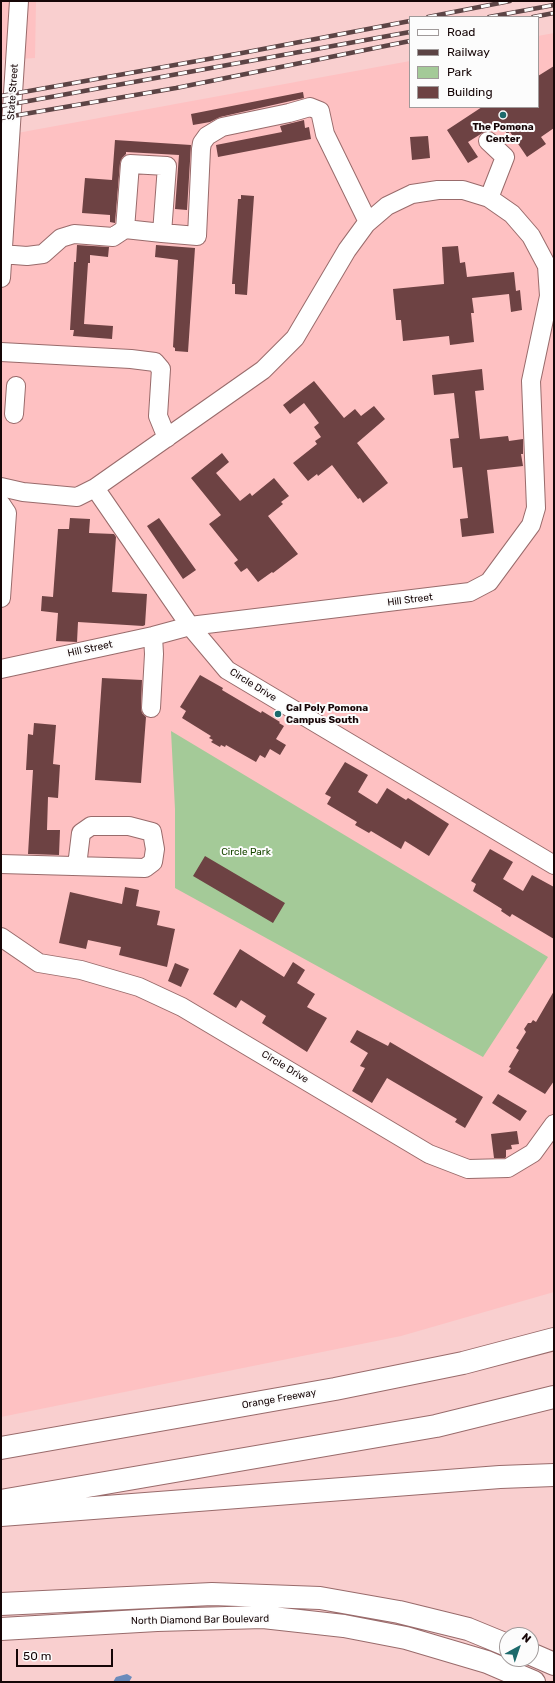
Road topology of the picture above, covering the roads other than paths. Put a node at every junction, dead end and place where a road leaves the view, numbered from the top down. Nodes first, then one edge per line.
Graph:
1 (19, 1) edge
2 (488, 141) dead end
3 (490, 198) junction
4 (368, 222) junction
5 (125, 229) junction
6 (162, 232) junction
7 (2, 254) edge
8 (1, 278) edge
9 (1, 352) edge
10 (16, 386) dead end
11 (14, 414) dead end
12 (167, 438) junction
13 (1, 487) edge
14 (95, 488) junction
15 (1, 504) edge
16 (1, 598) edge
17 (190, 626) junction
18 (153, 636) junction
19 (1, 669) edge
20 (151, 708) dead end
21 (1, 864) edge
22 (554, 865) edge
23 (77, 866) dead end
24 (1, 937) edge
25 (554, 1124) edge
26 (554, 1326) edge
27 (554, 1339) edge
28 (463, 1364) junction
29 (554, 1397) edge
30 (1, 1448) edge
31 (554, 1475) edge
32 (1, 1501) edge
33 (1, 1515) edge
34 (1, 1604) edge
35 (1, 1629) edge
36 (499, 1642) edge
37 (539, 1657) edge
38 (554, 1664) edge
39 (534, 1682) edge

1 - 7 street, State Street
2 - 3 street
3 - 4 street
3 - 17 street, Hill Street
4 - 6 street
4 - 12 street
5 - 6 street
5 - 6 street
5 - 7 street
7 - 8 street, State Street
9 - 12 street
10 - 11 street
12 - 14 street
13 - 14 street
14 - 17 street, Circle Drive
15 - 16 street
17 - 18 street, Hill Street
17 - 22 street, Circle Drive
18 - 19 street, Hill Street
18 - 20 street
21 - 23 street
24 - 25 street, Circle Drive
26 - 28 main road
27 - 28 main road, Orange Freeway
28 - 30 main road, Orange Freeway
29 - 32 main road
31 - 33 main road
34 - 36 main road
35 - 39 main road, North Diamond Bar Boulevard
37 - 38 main road

